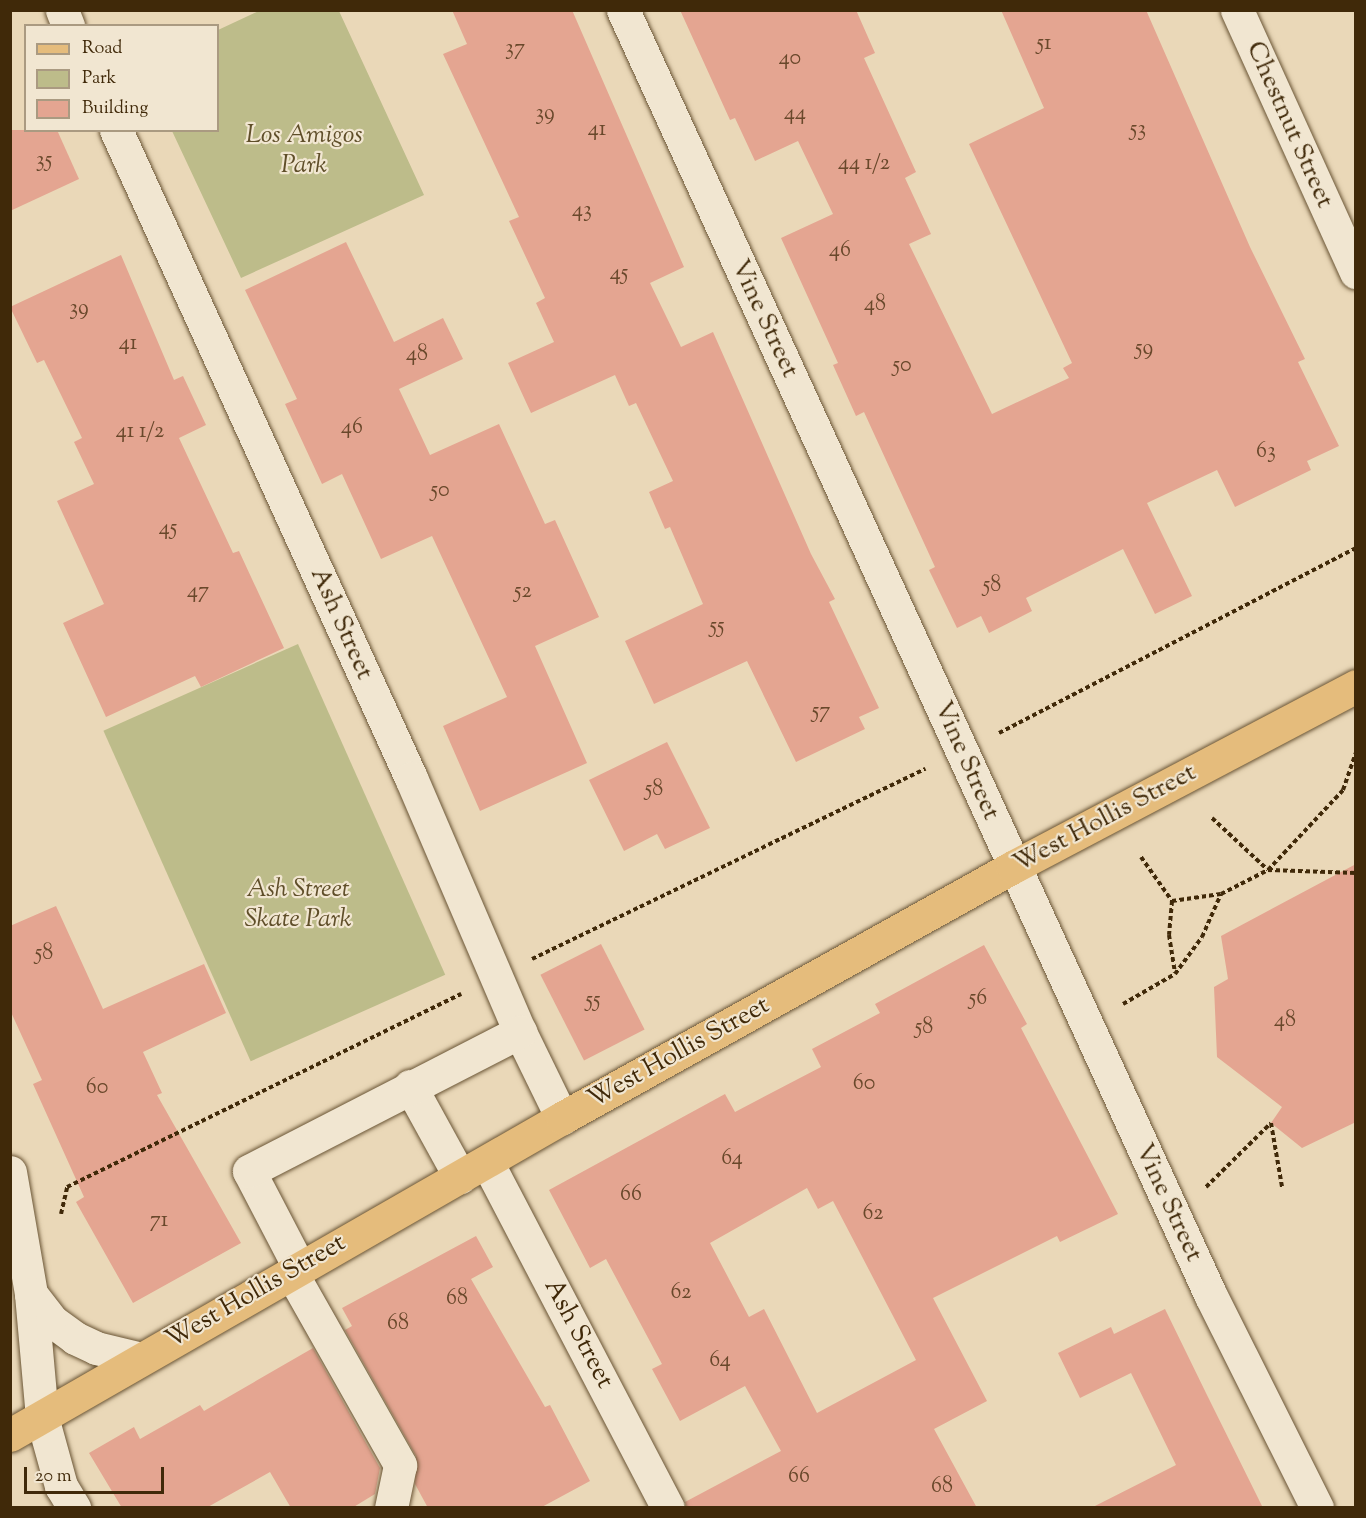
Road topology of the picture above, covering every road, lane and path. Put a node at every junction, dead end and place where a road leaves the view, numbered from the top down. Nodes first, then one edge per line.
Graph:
1 (623, 10) edge
2 (1237, 10) edge
3 (117, 132) edge
4 (1356, 272) edge
5 (1356, 548) edge
6 (1356, 686) edge
7 (962, 751) junction
8 (1356, 753) edge
9 (1212, 818) dead end
10 (1141, 857) dead end
11 (1013, 867) junction
12 (1268, 870) junction
13 (1356, 873) edge
14 (1221, 894) junction
15 (1172, 901) junction
16 (1175, 974) junction
17 (495, 977) junction
18 (1117, 1006) dead end
19 (520, 1032) junction
20 (410, 1086) junction
21 (562, 1118) junction
22 (473, 1169) junction
23 (67, 1187) dead end
24 (1206, 1187) dead end
25 (1282, 1187) dead end
26 (12, 1189) edge
27 (295, 1269) junction
28 (31, 1294) junction
29 (141, 1359) junction
30 (42, 1417) junction
31 (10, 1435) edge
32 (74, 1508) edge
33 (391, 1508) edge
34 (668, 1508) edge
35 (1317, 1508) edge

1 - 7 street, Vine Street
2 - 4 street, Chestnut Street
3 - 17 street, Ash Street
5 - 7 path
6 - 11 main road, West Hollis Street
7 - 11 street, Vine Street
7 - 17 path
8 - 12 path
9 - 12 path
10 - 15 path
11 - 21 main road, West Hollis Street
11 - 35 street, Vine Street
12 - 13 path
12 - 14 path
14 - 15 path
14 - 16 path
15 - 16 path
16 - 18 path
17 - 19 street, Ash Street
17 - 23 path
19 - 20 street
19 - 21 street, Ash Street
20 - 22 street, Ash Street
20 - 27 street
21 - 22 main road, West Hollis Street
22 - 27 main road, West Hollis Street
22 - 34 street, Ash Street
24 - 25 path
26 - 28 street
27 - 29 main road, West Hollis Street
27 - 33 street
28 - 29 street
28 - 30 street
29 - 30 main road, West Hollis Street
30 - 31 main road, West Hollis Street
30 - 32 street

